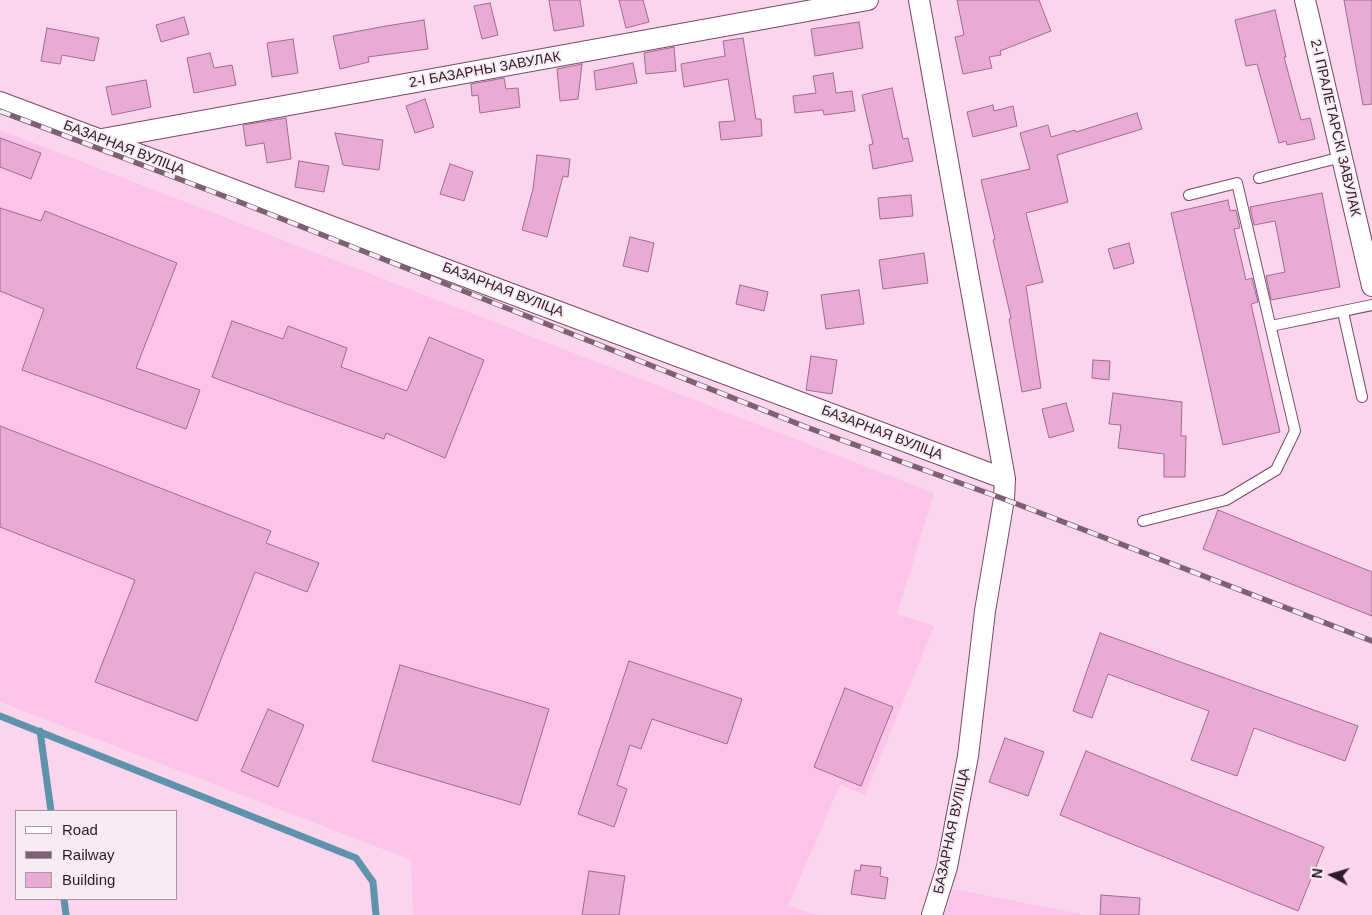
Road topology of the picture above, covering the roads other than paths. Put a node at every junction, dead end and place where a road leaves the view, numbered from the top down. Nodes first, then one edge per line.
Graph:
1 (868, 0) edge
2 (919, 0) edge
3 (1305, 0) edge
4 (0, 102) edge
5 (102, 139) junction
6 (1342, 157) junction
7 (1259, 178) dead end
8 (1189, 195) dead end
9 (1372, 286) edge
10 (1372, 305) edge
11 (1342, 312) junction
12 (1271, 326) junction
13 (1362, 398) dead end
14 (1005, 479) junction
15 (1142, 521) dead end
16 (932, 915) edge

1 - 5 street, 2-І БАЗАРНЫ ЗАВУЛАК
2 - 14 street, БАЗАРНАЯ ВУЛІЦА
3 - 6 street, 2-І ПРАЛЕТАРСКІ ЗАВУЛАК
4 - 5 street, БАЗАРНАЯ ВУЛІЦА
5 - 14 street, БАЗАРНАЯ ВУЛІЦА
6 - 7 lane
6 - 9 street, 2-І ПРАЛЕТАРСКІ ЗАВУЛАК
8 - 12 lane
10 - 11 lane
11 - 12 lane
11 - 13 lane
12 - 15 lane
14 - 16 street, БАЗАРНАЯ ВУЛІЦА

